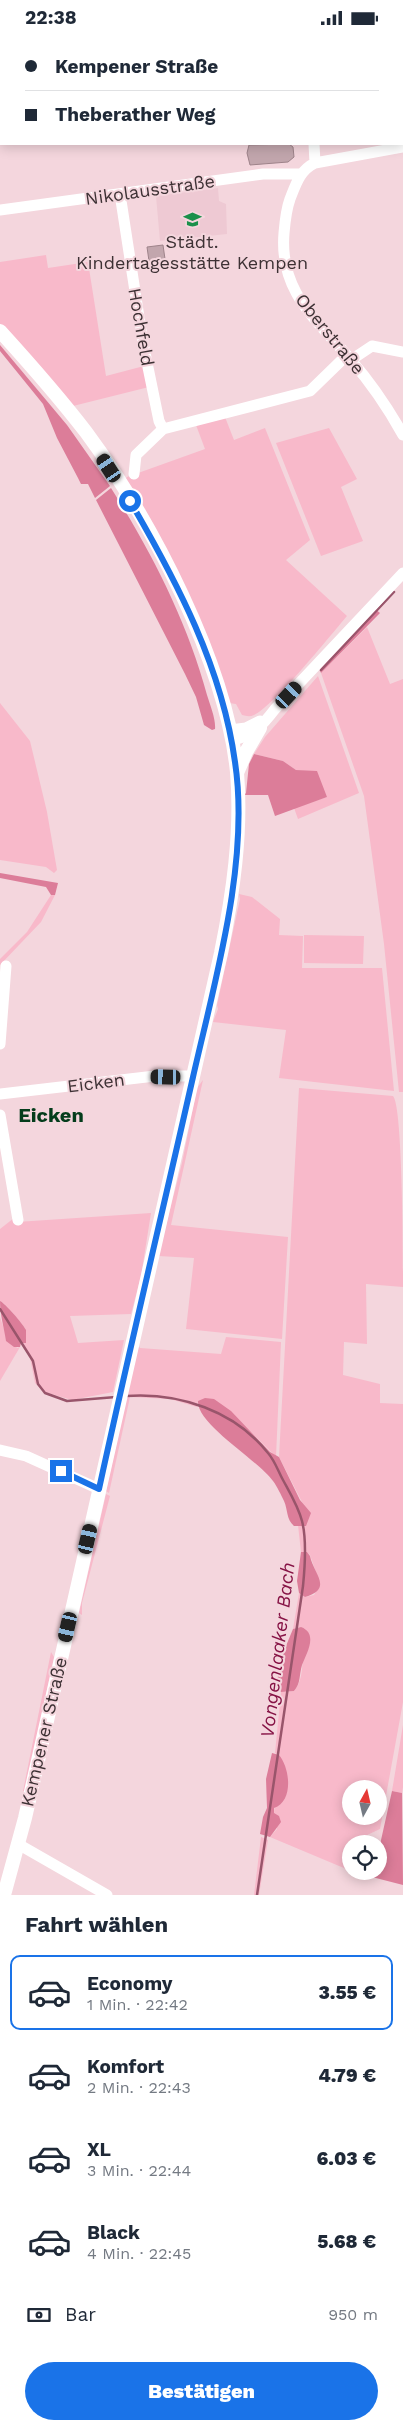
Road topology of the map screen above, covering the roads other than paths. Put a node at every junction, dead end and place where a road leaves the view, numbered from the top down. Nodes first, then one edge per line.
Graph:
1 (314, 145) edge
2 (403, 147) edge
3 (315, 163) junction
4 (301, 174) junction
5 (120, 194) junction
6 (0, 210) edge
7 (0, 331) edge
8 (403, 352) edge
9 (349, 357) junction
10 (163, 429) junction
11 (403, 435) edge
12 (134, 474) dead end
13 (403, 573) edge
14 (275, 709) junction
15 (260, 728) junction
16 (231, 735) junction
17 (237, 774) junction
18 (6, 967) dead end
19 (0, 1044) edge
20 (193, 1076) junction
21 (0, 1094) edge
22 (0, 1115) edge
23 (18, 1220) dead end
24 (0, 1450) edge
25 (99, 1489) junction
26 (18, 1844) junction
27 (3, 1890) edge
28 (107, 1895) edge

1 - 3 street
2 - 3 street
3 - 4 street, Oberstraße
4 - 5 street, Nikolausstraße
4 - 9 street, Oberstraße
5 - 6 street, Nikolausstraße
5 - 10 street, Hochfeld
7 - 16 main road, Kempener Straße
8 - 9 street
9 - 10 street
9 - 11 street, Oberstraße
10 - 12 street
13 - 14 street
14 - 15 street
14 - 16 street
15 - 16 street
15 - 17 main road
16 - 17 main road, Kempener Straße
17 - 20 main road, Kempener Straße
18 - 19 street
20 - 21 street, Eicken
20 - 25 main road, Kempener Straße
22 - 23 street
24 - 25 street
25 - 26 main road, Kempener Straße
26 - 27 main road, Kempener Straße
26 - 28 street

